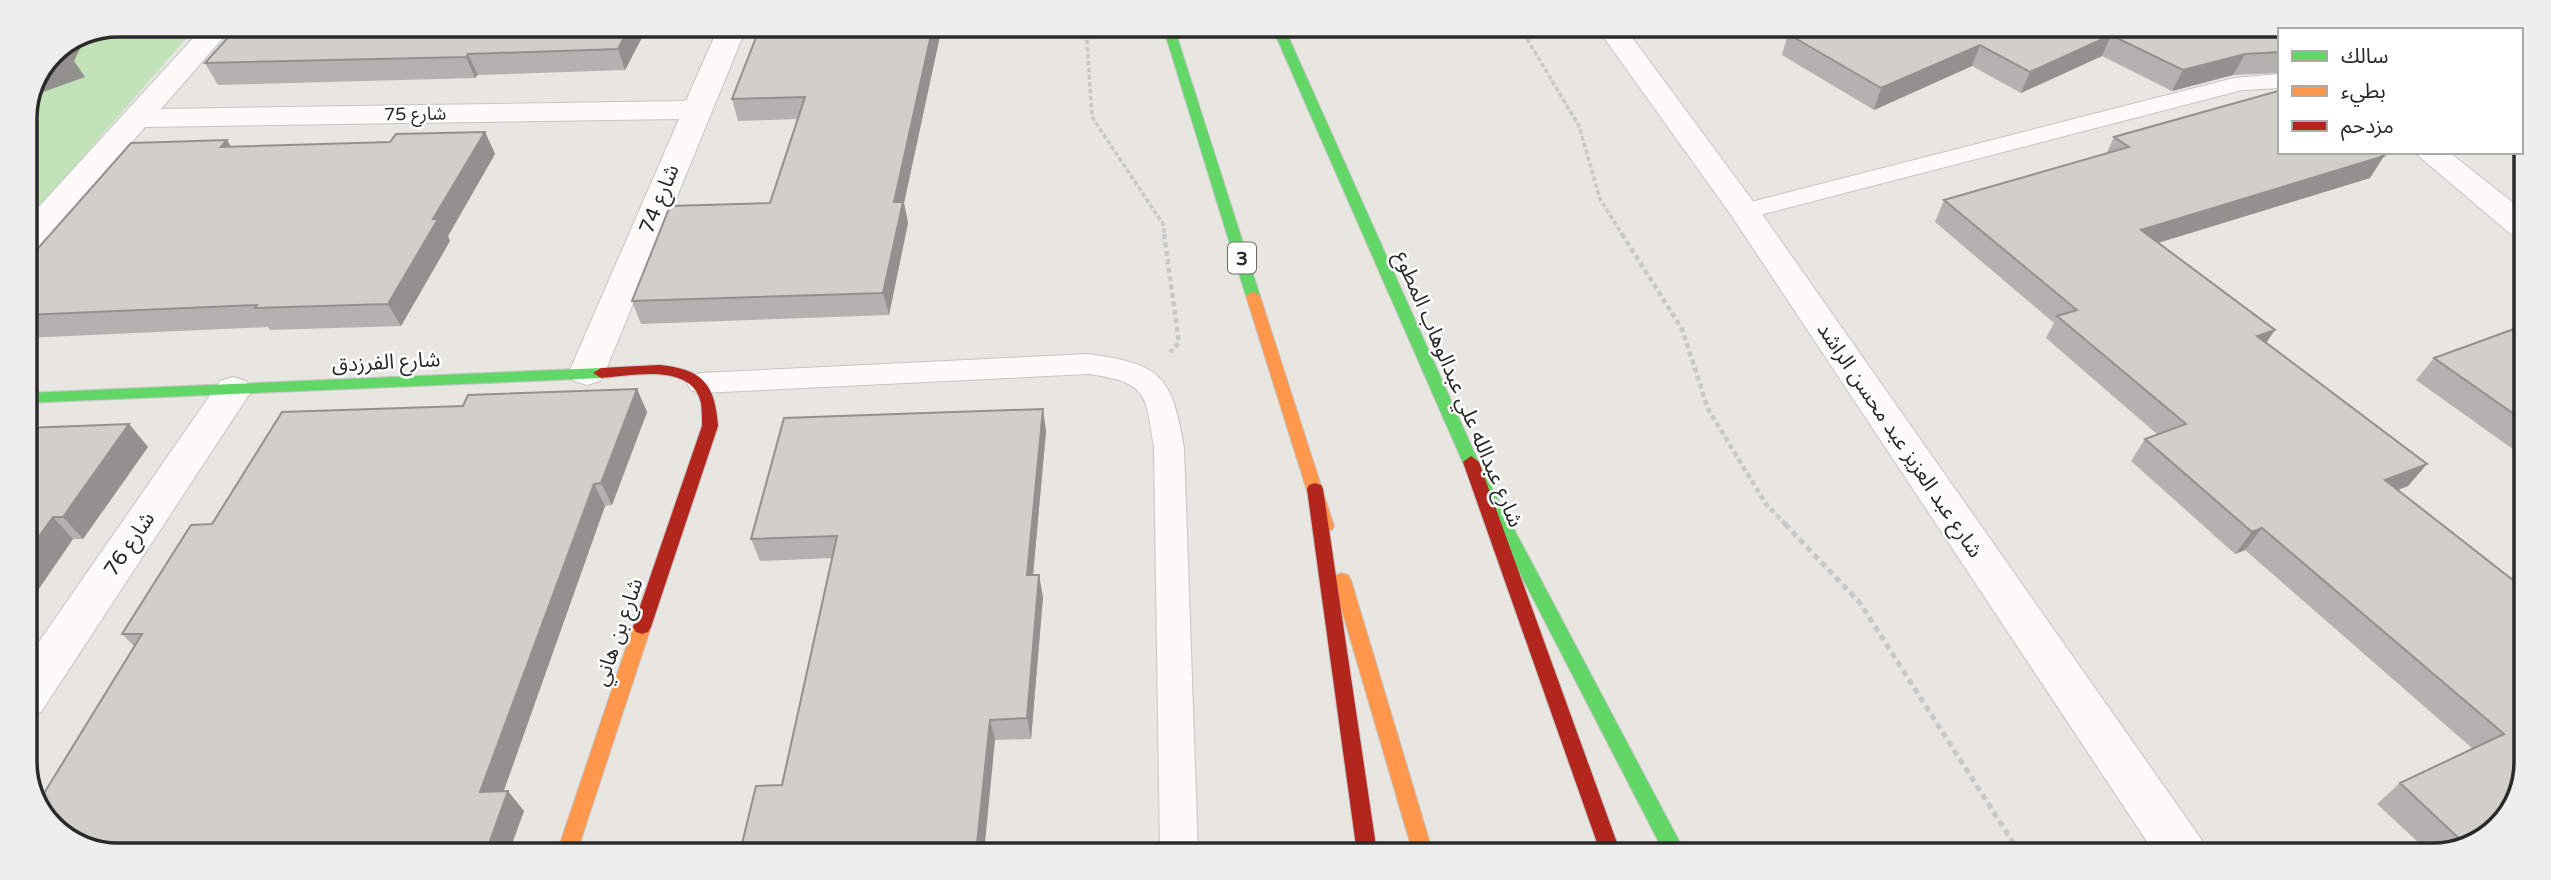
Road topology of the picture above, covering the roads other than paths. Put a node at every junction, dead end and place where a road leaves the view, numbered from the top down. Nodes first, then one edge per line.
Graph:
1 (209, 37) edge
2 (728, 37) edge
3 (1171, 37) edge
4 (1282, 37) edge
5 (1618, 37) edge
6 (2278, 81) edge
7 (696, 110) junction
8 (135, 118) junction
9 (2431, 154) edge
10 (1744, 211) junction
11 (2514, 220) edge
12 (37, 228) edge
13 (587, 372) junction
14 (701, 383) junction
15 (233, 390) junction
16 (37, 398) edge
17 (1472, 464) junction
18 (1315, 489) junction
19 (37, 680) edge
20 (570, 843) edge
21 (1178, 843) edge
22 (1366, 843) edge
23 (1420, 843) edge
24 (1607, 843) edge
25 (1670, 843) edge
26 (2176, 843) edge

1 - 8 street
2 - 7 street, شارع 74
3 - 18 main road, 3
4 - 17 main road, شارع عبدالله علي عبدالوهاب المطوع
5 - 10 street, شارع عبد العزيز عبد محسن الراشد
6 - 10 lane
7 - 8 street, شارع 75
7 - 13 street, شارع 74
8 - 12 street
9 - 11 street
10 - 26 street, شارع عبد العزيز عبد محسن الراشد
13 - 14 main road, شارع الفرزدق
13 - 15 main road, شارع الفرزدق
14 - 20 main road, شارع بن هاني
14 - 21 lane
15 - 16 main road, شارع الفرزدق
15 - 19 street, شارع 76
17 - 24 main road, شارع عبدالله علي عبدالوهاب المطوع
17 - 25 main road
18 - 22 main road
18 - 23 main road, 3

